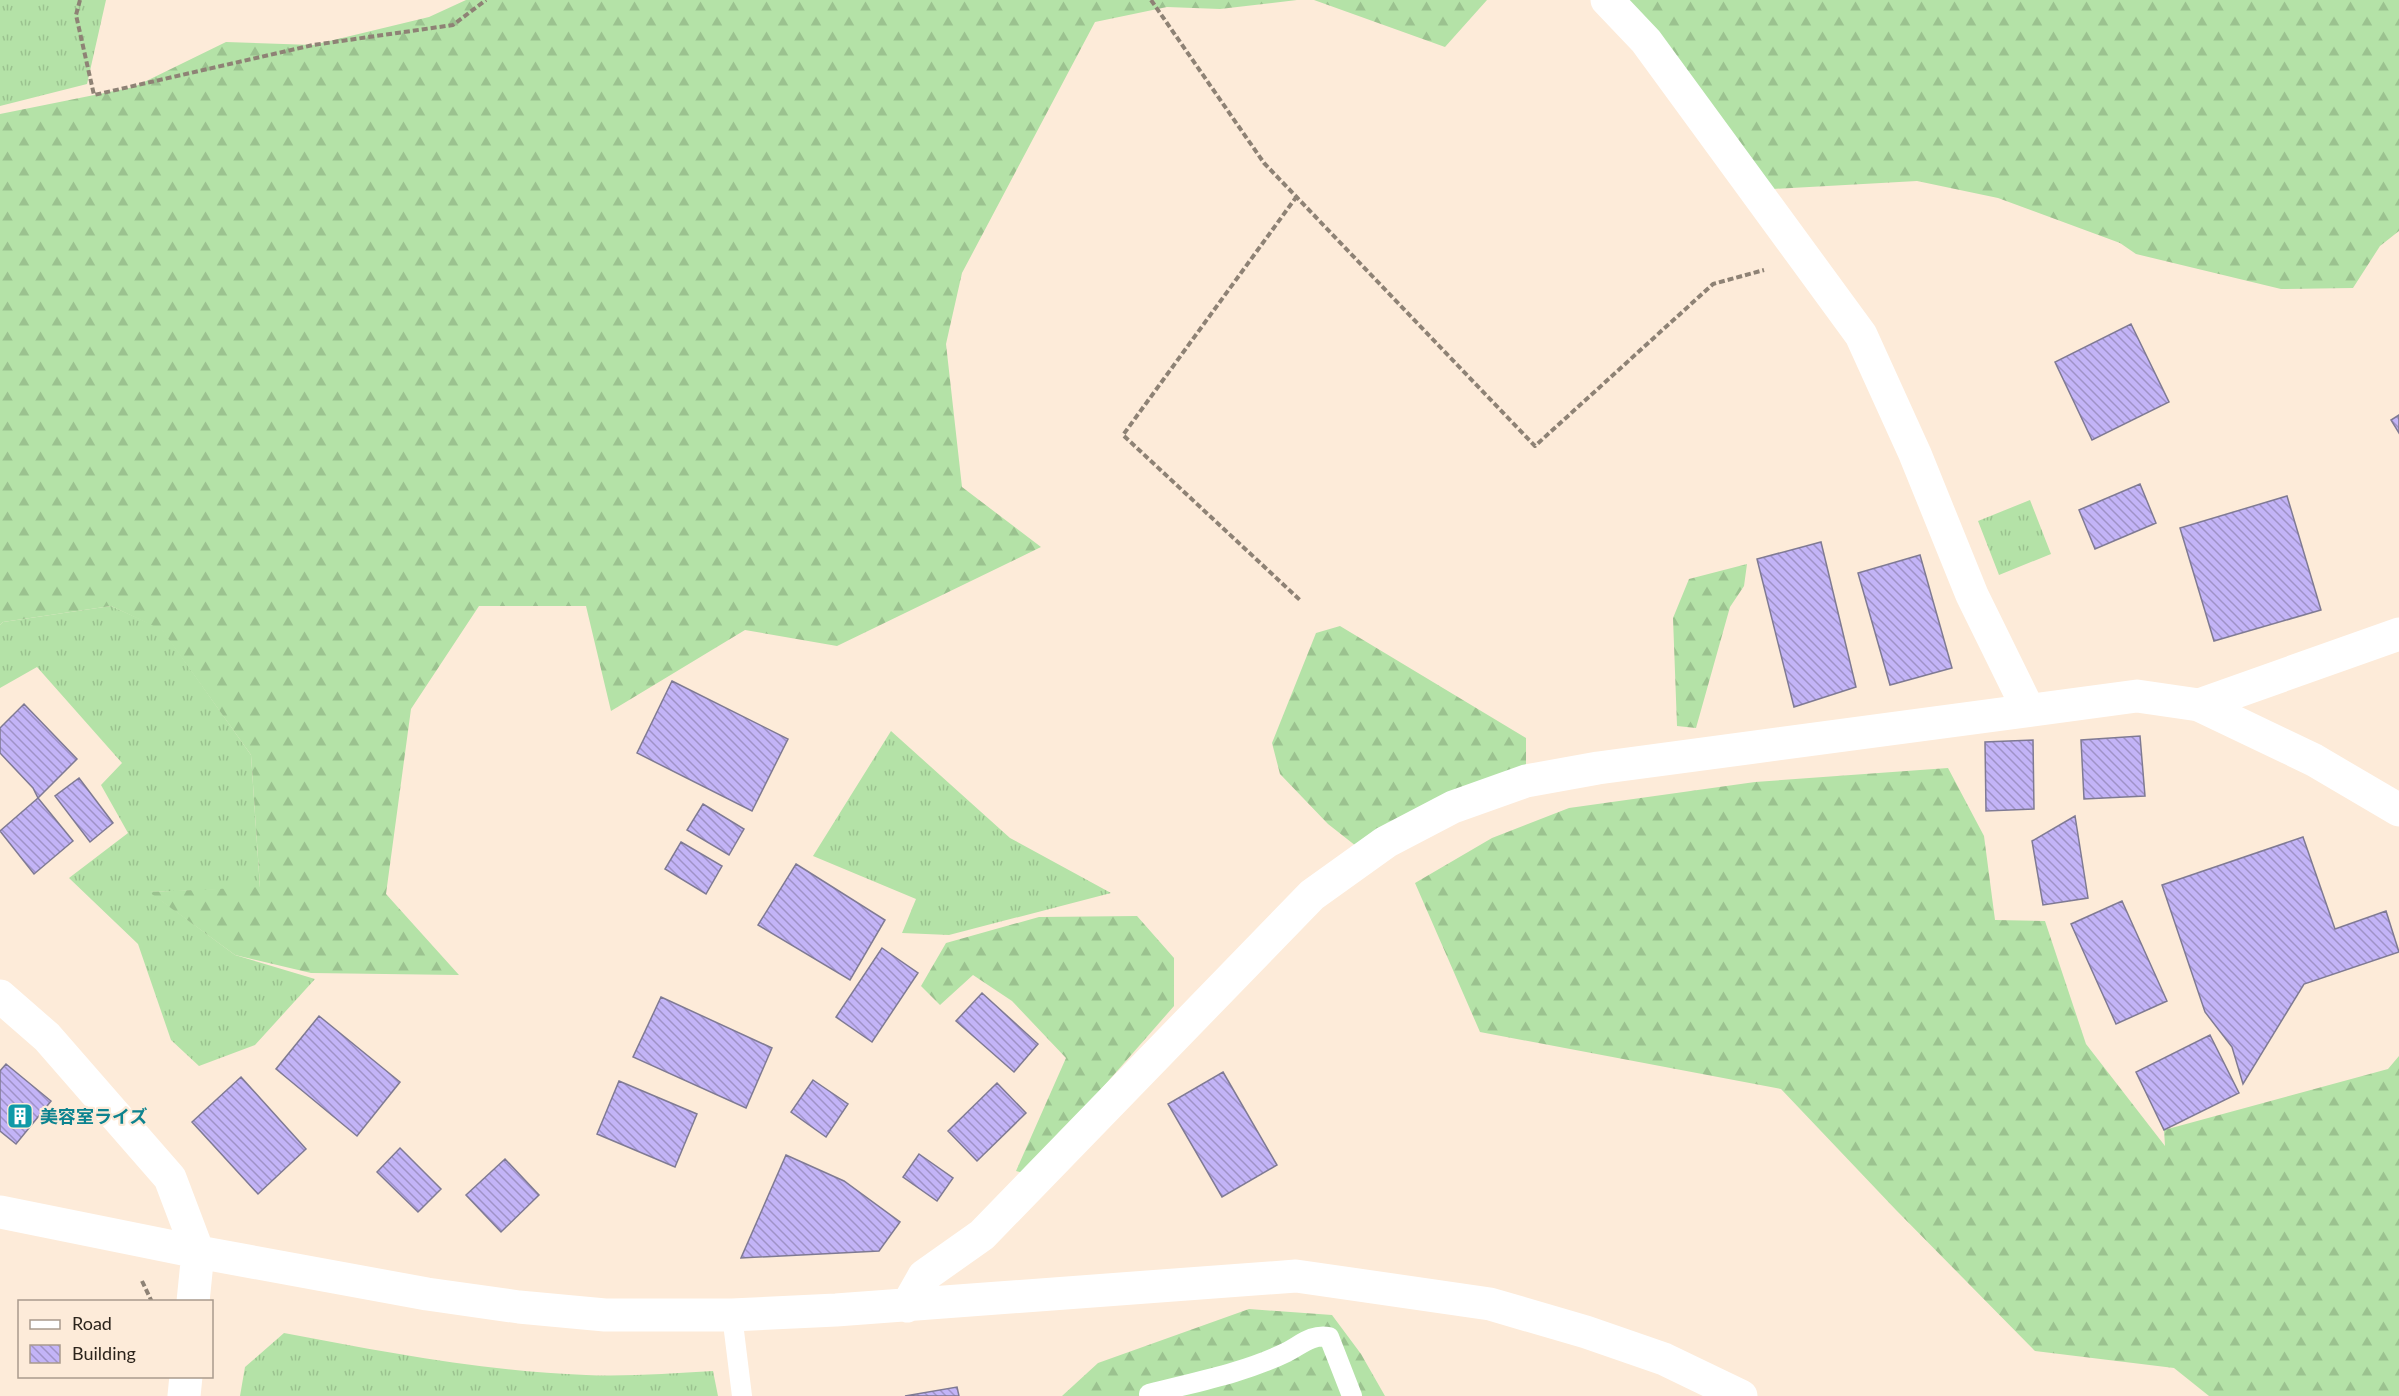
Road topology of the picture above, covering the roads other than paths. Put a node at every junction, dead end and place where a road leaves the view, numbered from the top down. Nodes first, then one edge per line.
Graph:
1 (1607, 0) edge
2 (2399, 634) edge
3 (2199, 705) junction
4 (2028, 709) junction
5 (2399, 810) edge
6 (0, 996) edge
7 (0, 1212) edge
8 (198, 1252) junction
9 (193, 1300) edge
10 (907, 1306) junction
11 (732, 1315) junction
12 (186, 1378) edge
13 (1149, 1394) dead end
14 (184, 1396) edge
15 (742, 1396) edge
16 (1352, 1396) edge
17 (1741, 1396) edge

1 - 4 street
2 - 3 street
3 - 4 street
3 - 5 street
4 - 10 street
6 - 8 street
7 - 8 street
8 - 9 street
8 - 11 street
10 - 11 street
10 - 17 street
11 - 15 lane
12 - 14 street
13 - 16 lane

